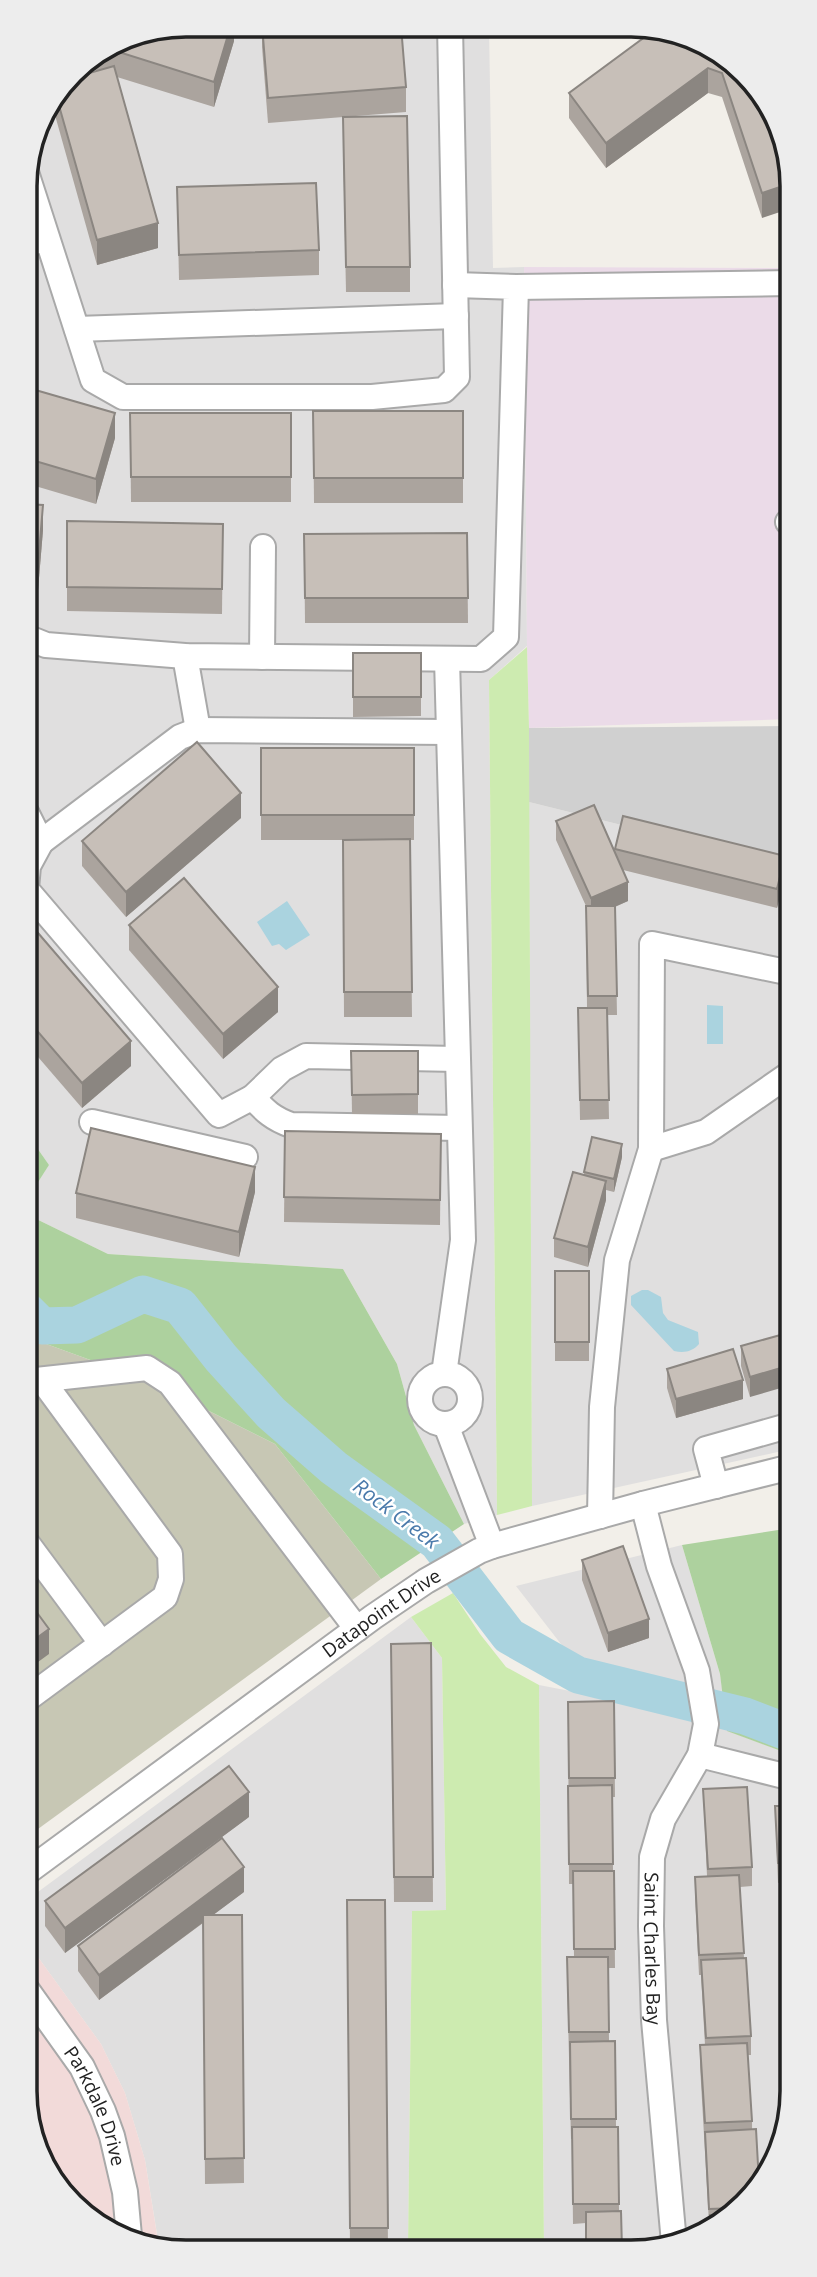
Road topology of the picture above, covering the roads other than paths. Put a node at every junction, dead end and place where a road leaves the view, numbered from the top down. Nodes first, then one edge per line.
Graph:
1 (450, 37) edge
2 (37, 243) edge
3 (780, 283) edge
4 (455, 285) junction
5 (516, 287) junction
6 (456, 316) junction
7 (77, 329) junction
8 (263, 547) dead end
9 (37, 641) edge
10 (185, 656) junction
11 (262, 657) junction
12 (447, 659) junction
13 (198, 730) junction
14 (449, 732) junction
15 (37, 834) edge
16 (41, 842) junction
17 (37, 849) edge
18 (37, 902) edge
19 (780, 971) edge
20 (457, 1059) junction
21 (780, 1081) edge
22 (253, 1097) junction
23 (219, 1115) junction
24 (92, 1122) dead end
25 (459, 1128) junction
26 (211, 1149) junction
27 (651, 1149) junction
28 (245, 1157) dead end
29 (444, 1374) junction
30 (37, 1381) edge
31 (37, 1385) edge
32 (446, 1424) junction
33 (780, 1428) edge
34 (780, 1470) edge
35 (716, 1486) junction
36 (643, 1504) junction
37 (600, 1516) junction
38 (485, 1548) junction
39 (37, 1556) edge
40 (357, 1629) junction
41 (102, 1644) junction
42 (37, 1692) edge
43 (700, 1755) junction
44 (780, 1775) edge
45 (37, 1865) edge
46 (37, 2004) edge
47 (128, 2228) edge
48 (673, 2234) edge

1 - 4 street
2 - 7 street
3 - 5 street
4 - 5 street
4 - 6 street
5 - 12 street
6 - 7 street
6 - 7 street
8 - 11 street
9 - 10 street
10 - 11 street
10 - 13 street
11 - 12 street
12 - 14 street
13 - 14 street
13 - 16 street
14 - 20 street
15 - 16 street
16 - 17 street
18 - 23 street
19 - 27 street
20 - 22 street
20 - 25 street
21 - 27 street
22 - 23 street
22 - 25 street
23 - 26 street
24 - 26 street
25 - 29 street
26 - 28 street
27 - 37 street
29 - 32 street
29 - 32 street
30 - 40 street
31 - 41 street
32 - 38 street
33 - 35 street
34 - 35 street, Datapoint Drive
35 - 36 street, Datapoint Drive
36 - 37 street, Datapoint Drive
36 - 43 street, Saint Charles Bay
37 - 38 street, Datapoint Drive
38 - 40 street, Datapoint Drive
39 - 41 street
40 - 45 street, Datapoint Drive
41 - 42 street
43 - 44 street
43 - 48 street, Saint Charles Bay
46 - 47 street, Parkdale Drive

